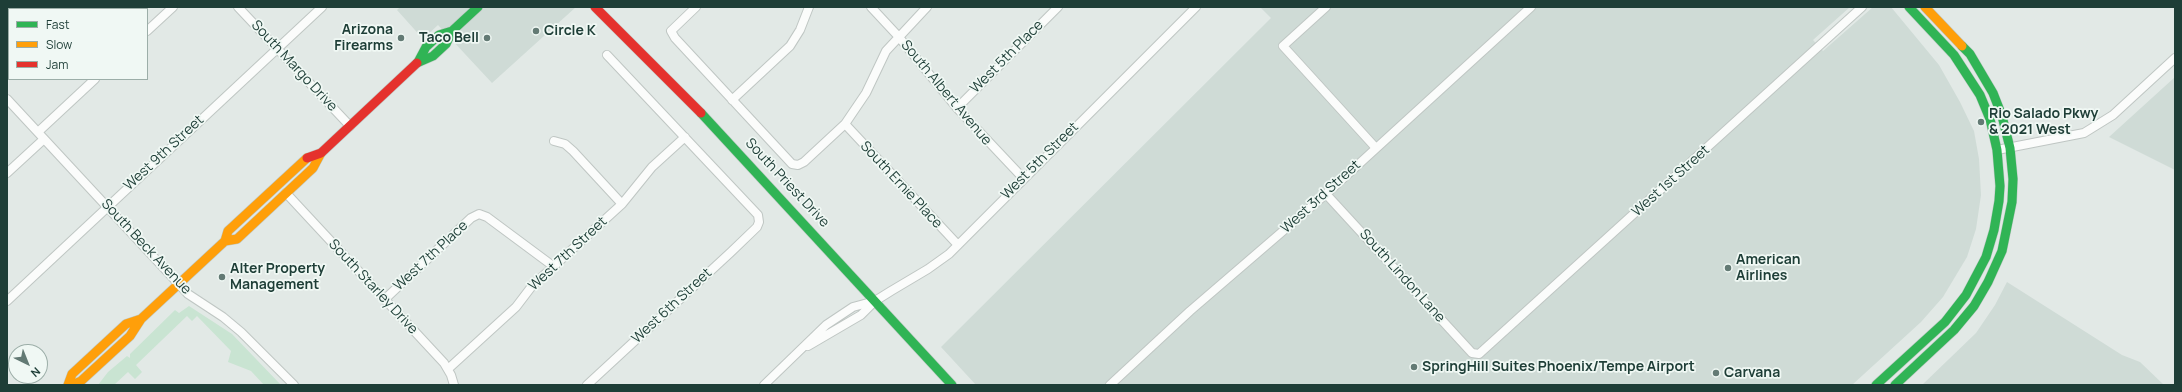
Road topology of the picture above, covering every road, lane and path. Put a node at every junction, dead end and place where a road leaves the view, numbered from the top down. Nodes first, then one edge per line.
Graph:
1 (173, 7) edge
2 (238, 7) edge
3 (322, 7) edge
4 (478, 7) edge
5 (595, 7) edge
6 (696, 7) edge
7 (809, 7) edge
8 (871, 7) edge
9 (927, 7) edge
10 (1058, 7) edge
11 (1196, 7) edge
12 (1326, 7) edge
13 (1531, 7) edge
14 (1862, 7) edge
15 (1909, 7) edge
16 (1925, 7) edge
17 (148, 30) edge
18 (898, 36) junction
19 (277, 48) junction
20 (607, 55) dead end
21 (2175, 58) edge
22 (94, 80) edge
23 (7, 99) edge
24 (732, 100) junction
25 (957, 108) junction
26 (845, 124) junction
27 (350, 126) junction
28 (38, 132) junction
29 (685, 136) junction
30 (44, 139) junction
31 (554, 142) dead end
32 (1375, 147) junction
33 (2010, 148) junction
34 (1997, 150) junction
35 (321, 153) junction
36 (7, 173) edge
37 (1023, 178) junction
38 (286, 193) junction
39 (1326, 194) junction
40 (622, 204) junction
41 (107, 207) junction
42 (225, 241) junction
43 (958, 245) junction
44 (553, 266) junction
45 (179, 283) junction
46 (385, 299) junction
47 (7, 301) edge
48 (874, 301) junction
49 (141, 319) junction
50 (1479, 354) joint
51 (448, 369) junction
52 (948, 384) edge
53 (68, 385) edge
54 (72, 385) edge
55 (294, 385) edge
56 (454, 385) edge
57 (587, 385) edge
58 (764, 385) edge
59 (1110, 385) edge
60 (1876, 385) edge
61 (1895, 385) edge

1 - 17 street
2 - 19 street, South Margo Drive
3 - 19 street, West 9th Street
4 - 27 main road
5 - 48 main road, South Priest Drive
6 - 24 street, South Priest Drive
7 - 24 street
8 - 18 street, South Albert Avenue
9 - 18 street
10 - 25 street, West 5th Place
11 - 37 street, West 5th Street
12 - 32 street
13 - 32 street, West 3rd Street
14 - 50 street, West 1st Street
15 - 34 main road
16 - 33 main road
18 - 25 street, South Albert Avenue
18 - 26 street
19 - 27 street, South Margo Drive
19 - 41 street, West 9th Street
20 - 29 street
21 - 33 street
22 - 28 street
23 - 28 street, South Beck Avenue
24 - 26 street, South Priest Drive
25 - 37 street, South Albert Avenue
26 - 43 street, South Ernie Place
27 - 35 main road
28 - 30 street, South Beck Avenue
29 - 40 street, West 7th Street
29 - 57 street, West 6th Street
30 - 36 street
30 - 41 street, South Beck Avenue
31 - 40 street
32 - 39 street, West 3rd Street
33 - 34 street
33 - 61 main road
34 - 60 main road
35 - 38 main road
35 - 42 main road
37 - 43 street, West 5th Street
38 - 42 main road
38 - 46 street, South Starley Drive
39 - 50 street, South Lindon Lane
39 - 59 street, West 3rd Street
40 - 44 street, West 7th Street
41 - 45 street, South Beck Avenue
41 - 47 street, West 9th Street
42 - 45 main road
43 - 48 street, West 5th Street
44 - 46 street, West 7th Place
44 - 51 street, West 7th Street
45 - 49 main road
45 - 55 street, South Beck Avenue
46 - 51 street, South Starley Drive
48 - 52 main road, South Priest Drive
48 - 58 street, West 5th Street
49 - 53 main road
49 - 54 main road
51 - 56 street, South Starley Drive

